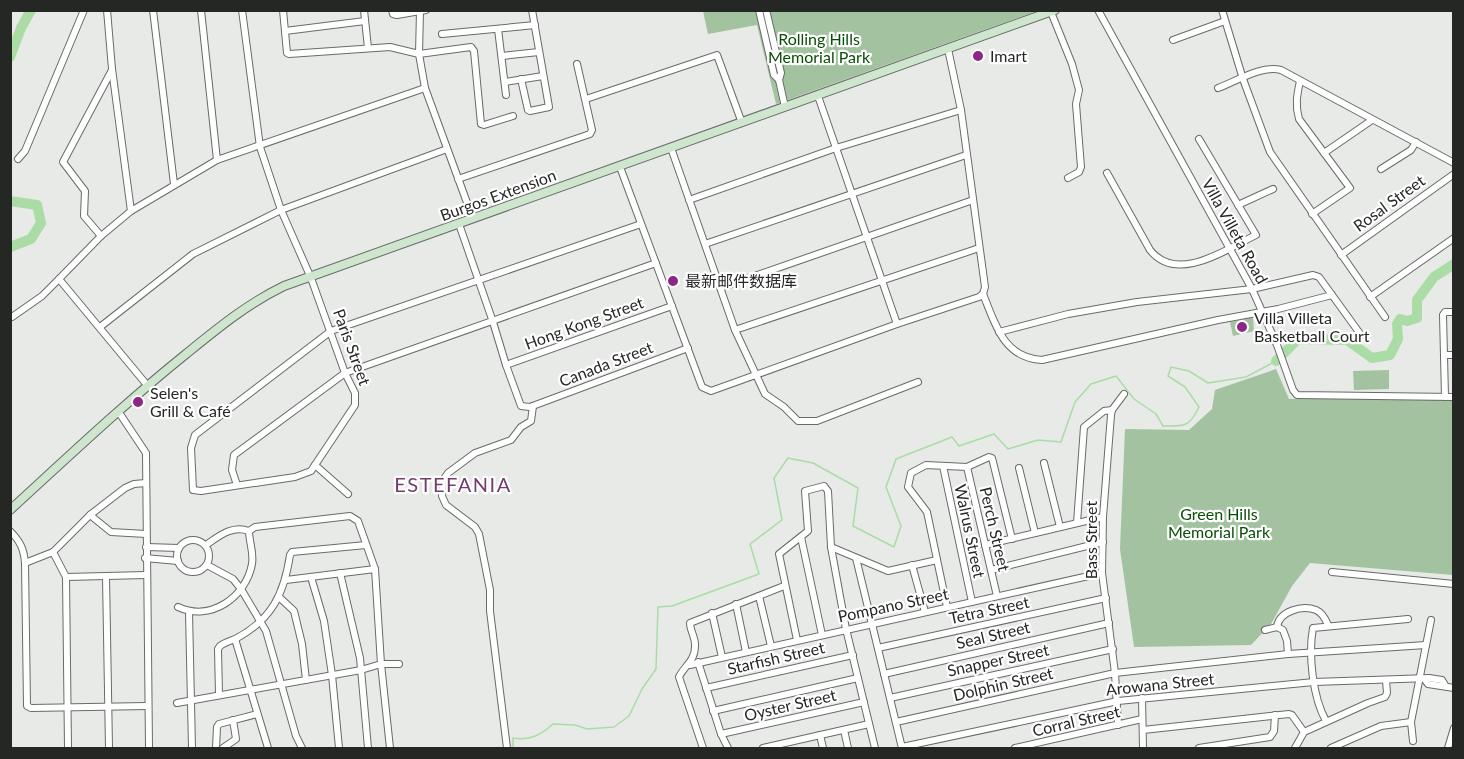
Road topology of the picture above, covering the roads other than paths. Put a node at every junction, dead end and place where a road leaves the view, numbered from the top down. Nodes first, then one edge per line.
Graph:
1 (84, 10) edge
2 (107, 10) edge
3 (153, 10) edge
4 (201, 10) edge
5 (242, 10) edge
6 (283, 10) edge
7 (364, 10) edge
8 (392, 10) edge
9 (426, 10) edge
10 (532, 10) edge
11 (759, 10) edge
12 (766, 10) edge
13 (1098, 10) edge
14 (1222, 10) edge
15 (420, 11) edge
16 (1053, 11) edge
17 (364, 21) junction
18 (1225, 21) junction
19 (535, 25) junction
20 (498, 29) junction
21 (285, 31) junction
22 (442, 34) dead end
23 (1173, 40) dead end
24 (368, 48) junction
25 (948, 49) junction
26 (539, 52) junction
27 (419, 54) junction
28 (502, 56) junction
29 (577, 64) dead end
30 (112, 69) junction
31 (543, 76) junction
32 (1243, 79) junction
33 (521, 80) junction
34 (779, 80) junction
35 (1300, 81) junction
36 (505, 82) junction
37 (425, 88) junction
38 (1218, 88) dead end
39 (506, 95) dead end
40 (818, 96) junction
41 (586, 99) junction
42 (785, 107) junction
43 (960, 110) junction
44 (513, 116) dead end
45 (1372, 120) junction
46 (742, 123) junction
47 (1199, 139) dead end
48 (1416, 142) junction
49 (260, 147) junction
50 (671, 148) junction
51 (836, 148) junction
52 (447, 149) junction
53 (1324, 153) junction
54 (966, 155) junction
55 (18, 159) dead end
56 (217, 160) junction
57 (1454, 163) edge
58 (620, 167) junction
59 (1381, 170) dead end
60 (1107, 173) dead end
61 (1454, 174) edge
62 (1068, 178) dead end
63 (458, 179) junction
64 (174, 184) junction
65 (1273, 189) dead end
66 (852, 193) junction
67 (689, 200) junction
68 (973, 200) junction
69 (1238, 205) junction
70 (281, 210) junction
71 (131, 211) junction
72 (1312, 214) junction
73 (473, 219) junction
74 (459, 224) junction
75 (641, 224) junction
76 (101, 236) junction
77 (867, 237) junction
78 (1454, 238) edge
79 (705, 244) junction
80 (979, 248) junction
81 (1229, 248) junction
82 (1341, 255) junction
83 (656, 263) junction
84 (311, 278) junction
85 (59, 279) junction
86 (478, 279) junction
87 (882, 280) junction
88 (720, 288) junction
89 (1252, 289) junction
90 (983, 294) junction
91 (1332, 295) junction
92 (1370, 297) junction
93 (672, 306) junction
94 (1262, 311) junction
95 (1454, 312) edge
96 (12, 317) dead end
97 (1385, 317) dead end
98 (494, 322) junction
99 (897, 324) junction
100 (100, 327) junction
101 (331, 330) junction
102 (735, 330) junction
103 (999, 332) junction
104 (1361, 335) dead end
105 (688, 348) junction
106 (1444, 356) junction
107 (1454, 356) edge
108 (506, 365) junction
109 (345, 373) junction
110 (757, 375) junction
111 (918, 382) dead end
112 (147, 385) junction
113 (1124, 394) dead end
114 (1445, 397) junction
115 (1454, 397) edge
116 (533, 406) junction
117 (1112, 410) junction
118 (118, 411) junction
119 (1044, 463) dead end
120 (315, 465) junction
121 (943, 466) junction
122 (967, 467) junction
123 (1019, 468) dead end
124 (146, 483) junction
125 (237, 485) junction
126 (348, 494) dead end
127 (10, 510) edge
128 (90, 515) junction
129 (1103, 517) junction
130 (1077, 523) junction
131 (1060, 527) junction
132 (10, 531) edge
133 (249, 531) junction
134 (1035, 533) junction
135 (146, 534) junction
136 (801, 537) junction
137 (1012, 538) junction
138 (1103, 542) junction
139 (366, 544) junction
140 (206, 545) junction
141 (985, 545) junction
142 (146, 547) junction
143 (831, 547) junction
144 (179, 548) junction
145 (53, 552) junction
146 (145, 558) junction
147 (855, 558) junction
148 (938, 560) junction
149 (178, 561) junction
150 (26, 563) junction
151 (207, 565) junction
152 (912, 565) junction
153 (375, 569) junction
154 (991, 570) junction
155 (1332, 572) dead end
156 (340, 573) junction
157 (1102, 573) junction
158 (146, 575) junction
159 (66, 577) junction
160 (106, 577) junction
161 (311, 577) junction
162 (286, 580) junction
163 (1454, 584) edge
164 (784, 586) junction
165 (241, 589) junction
166 (759, 596) junction
167 (997, 596) junction
168 (279, 597) junction
169 (1106, 598) junction
170 (972, 602) junction
171 (736, 604) junction
172 (178, 607) dead end
173 (947, 607) junction
174 (189, 612) junction
175 (925, 612) junction
176 (712, 613) junction
177 (1408, 619) dead end
178 (1431, 620) dead end
179 (261, 623) junction
180 (1109, 623) junction
181 (872, 624) junction
182 (1328, 626) junction
183 (1277, 627) junction
184 (846, 630) junction
185 (1265, 630) dead end
186 (822, 635) junction
187 (235, 639) junction
188 (797, 640) junction
189 (1426, 645) junction
190 (771, 646) junction
191 (878, 648) junction
192 (1113, 649) junction
193 (746, 652) junction
194 (1312, 652) junction
195 (1288, 654) junction
196 (853, 655) junction
197 (722, 657) junction
198 (698, 662) junction
199 (381, 664) junction
200 (399, 664) dead end
201 (690, 664) junction
202 (361, 670) junction
203 (1115, 673) junction
204 (884, 674) junction
205 (332, 675) junction
206 (858, 678) junction
207 (1422, 679) junction
208 (306, 680) junction
209 (1386, 680) junction
210 (1314, 682) junction
211 (281, 685) junction
212 (706, 688) junction
213 (1454, 688) edge
214 (249, 689) junction
215 (219, 694) junction
216 (890, 698) junction
217 (1142, 698) junction
218 (190, 701) junction
219 (1118, 701) junction
220 (864, 702) junction
221 (177, 703) dead end
222 (147, 706) junction
223 (109, 707) junction
224 (67, 708) junction
225 (714, 711) junction
226 (257, 714) junction
227 (1275, 716) junction
228 (1142, 719) junction
229 (233, 720) junction
230 (1326, 721) junction
231 (896, 722) junction
232 (1411, 723) junction
233 (869, 724) junction
234 (1118, 725) junction
235 (844, 730) junction
236 (1143, 730) junction
237 (1453, 730) edge
238 (1304, 732) junction
239 (721, 734) junction
240 (820, 735) junction
241 (797, 740) junction
242 (1413, 741) dead end
243 (773, 747) edge
244 (68, 748) edge
245 (109, 748) edge
246 (149, 748) edge
247 (192, 748) edge
248 (216, 748) edge
249 (223, 748) edge
250 (268, 748) edge
251 (302, 748) edge
252 (339, 748) edge
253 (368, 748) edge
254 (390, 748) edge
255 (507, 748) edge
256 (703, 748) edge
257 (728, 748) edge
258 (763, 748) edge
259 (799, 748) edge
260 (824, 748) edge
261 (848, 748) edge
262 (875, 748) edge
263 (902, 748) edge
264 (1016, 748) edge
265 (1143, 748) edge
266 (1199, 748) edge
267 (1295, 748) edge
268 (1331, 748) edge
269 (1448, 748) edge

1 - 55 street
2 - 30 street
3 - 64 street
4 - 56 street
5 - 49 street, Paris Street
6 - 21 street
7 - 17 street
8 - 15 street
9 - 15 street
10 - 19 street
11 - 34 street
12 - 34 street
13 - 81 street, Villa Villeta Road
14 - 18 street
15 - 27 street
16 - 25 main road, Burgos Extension
16 - 62 street
17 - 21 street
17 - 24 street
18 - 23 street
18 - 32 street
19 - 20 street
19 - 26 street
20 - 22 street
20 - 28 street
21 - 24 street
24 - 27 street
25 - 40 main road, Burgos Extension
25 - 43 street
26 - 28 street
26 - 31 street
27 - 37 street
27 - 44 street
28 - 36 street
29 - 41 street
30 - 71 street
30 - 76 street
31 - 33 street
31 - 33 street
32 - 35 street
32 - 38 street
32 - 72 street
33 - 36 street
34 - 42 street
35 - 45 street
35 - 53 street
36 - 39 street
37 - 49 street
37 - 52 street
40 - 42 main road, Burgos Extension
40 - 51 street
41 - 46 street
41 - 63 street
42 - 46 main road, Burgos Extension
43 - 51 street
43 - 54 street
45 - 48 street
45 - 53 street
46 - 50 main road, Burgos Extension
47 - 69 street
48 - 57 street
48 - 59 street
49 - 56 street
49 - 70 street, Paris Street
50 - 58 main road, Burgos Extension
50 - 67 street
51 - 66 street
51 - 67 street
52 - 63 street
52 - 70 street
53 - 72 street
54 - 66 street
54 - 68 street
56 - 64 street
58 - 73 main road, Burgos Extension
58 - 75 street
60 - 81 street
61 - 82 street, Rosal Street
63 - 73 street
64 - 71 street
65 - 69 street
66 - 77 street
66 - 79 street
67 - 79 street
68 - 77 street
68 - 80 street
69 - 81 street
70 - 84 street, Paris Street
70 - 100 street
71 - 76 street
72 - 82 street
73 - 74 main road, Burgos Extension
74 - 84 main road, Burgos Extension
74 - 86 street
75 - 83 street
75 - 86 street
76 - 85 street
77 - 87 street
77 - 88 street
78 - 92 street
79 - 88 street
80 - 87 street
80 - 90 street
81 - 89 street, Villa Villeta Road
82 - 92 street
83 - 93 street
83 - 98 street
84 - 101 street, Paris Street
84 - 112 main road, Burgos Extension
85 - 96 street
85 - 100 street
86 - 98 street
86 - 101 street
87 - 99 street
87 - 102 street
88 - 102 street
89 - 91 street
89 - 94 street, Villa Villeta Road
89 - 103 street
90 - 99 street
90 - 103 street
91 - 94 street
91 - 104 street
92 - 97 street
93 - 105 street
93 - 108 street, Hong Kong Street
94 - 103 street
94 - 114 street, Villa Villeta Road
95 - 106 street
98 - 108 street
98 - 109 street
99 - 110 street
100 - 112 street
101 - 109 street, Paris Street
101 - 125 street, Paris Street
102 - 110 street
105 - 110 street
105 - 116 street, Canada Street
106 - 107 street
106 - 114 street
108 - 116 street
109 - 120 street, Paris Street
109 - 125 street
110 - 111 street
112 - 118 main road, Burgos Extension
113 - 117 street
114 - 115 street
116 - 255 street
117 - 129 street, Bass Street
117 - 130 street
118 - 124 street
118 - 127 main road, Burgos Extension
119 - 131 street
120 - 125 street, Paris Street
120 - 126 street
121 - 122 street
121 - 148 street
121 - 170 street, Walrus Street
122 - 137 street
122 - 141 street, Perch Street
123 - 134 street
124 - 128 street
124 - 135 street
128 - 135 street
128 - 145 street
129 - 130 street
129 - 138 street, Bass Street
130 - 131 street
131 - 134 street
132 - 150 street
133 - 139 street
133 - 140 street
133 - 165 street
134 - 137 street
135 - 142 street
136 - 143 street
136 - 164 street
136 - 186 street
137 - 141 street
138 - 154 street
138 - 157 street, Bass Street
139 - 153 street
139 - 162 street
140 - 144 street
140 - 151 street
141 - 154 street, Perch Street
142 - 144 street
142 - 146 street
143 - 147 street
143 - 184 street
144 - 149 street
145 - 150 street
145 - 159 street
146 - 149 street
146 - 158 street
147 - 152 street
147 - 181 street
148 - 152 street
148 - 173 street
149 - 151 street
150 - 224 street
151 - 165 street
152 - 175 street
153 - 156 street
153 - 199 street
154 - 167 street, Perch Street
155 - 163 street
156 - 161 street
156 - 202 street
157 - 167 street, Pompano Street
157 - 169 street, Bass Street
158 - 160 street
158 - 222 street
159 - 160 street
159 - 224 street
160 - 223 street
161 - 162 street
161 - 205 street
162 - 168 street
164 - 166 street
164 - 188 street
165 - 174 street
165 - 179 street
166 - 171 street
166 - 190 street
167 - 170 street, Pompano Street
168 - 179 street
168 - 208 street
169 - 180 street, Bass Street
169 - 191 street, Tetra Street
170 - 173 street, Pompano Street
171 - 176 street
171 - 193 street
172 - 174 street
173 - 175 street, Pompano Street
174 - 218 street
175 - 181 street, Pompano Street
176 - 197 street
176 - 201 street
177 - 182 street
178 - 189 street
179 - 187 street
179 - 211 street
180 - 192 street, Bass Street
180 - 204 street, Seal Street
181 - 184 street, Pompano Street
181 - 191 street
182 - 183 street
182 - 194 street
183 - 185 street
183 - 195 street
184 - 186 street, Pompano Street
184 - 196 street
186 - 188 street, Pompano Street
187 - 214 street
187 - 215 street
188 - 190 street, Pompano Street
189 - 194 street, Dolphin Street
189 - 207 street
190 - 193 street, Pompano Street
191 - 204 street
192 - 203 street, Bass Street
192 - 216 street, Snapper Street
193 - 197 street, Pompano Street
194 - 195 street, Dolphin Street
194 - 210 street
195 - 203 street, Dolphin Street
196 - 206 street
196 - 212 street, Starfish Street
197 - 198 street, Pompano Street
198 - 201 street, Pompano Street
198 - 212 street
199 - 200 street
199 - 202 street
199 - 254 street
201 - 256 street
202 - 205 street
202 - 253 street
203 - 219 street, Bass Street
203 - 231 street, Dolphin Street
204 - 216 street
205 - 208 street
205 - 252 street
206 - 220 street
206 - 225 street
207 - 209 street, Arowana Street
207 - 213 street, Arowana Street
207 - 232 street
208 - 211 street
209 - 210 street, Arowana Street
209 - 230 street
210 - 217 street, Arowana Street
210 - 230 street
211 - 214 street
211 - 251 street
212 - 225 street
214 - 215 street
214 - 226 street
215 - 218 street
216 - 231 street
217 - 219 street, Arowana Street
217 - 228 street
218 - 221 street
218 - 247 street
219 - 234 street, Bass Street
219 - 263 street, Arowana Street
220 - 233 street
220 - 239 street, Oyster Street
222 - 223 street
222 - 246 street
223 - 224 street
223 - 245 street
224 - 244 street
225 - 239 street
226 - 229 street
226 - 250 street
227 - 236 street
227 - 238 street
227 - 266 street
228 - 234 street, Corral Street
228 - 236 street
229 - 248 street
229 - 249 street
230 - 238 street
231 - 263 street
232 - 242 street
232 - 268 street
233 - 235 street
233 - 262 street
234 - 264 street, Corral Street
235 - 240 street
235 - 261 street
236 - 265 street
237 - 269 street
238 - 267 street
239 - 257 street
240 - 241 street
240 - 260 street
241 - 243 street
241 - 259 street
243 - 258 street

